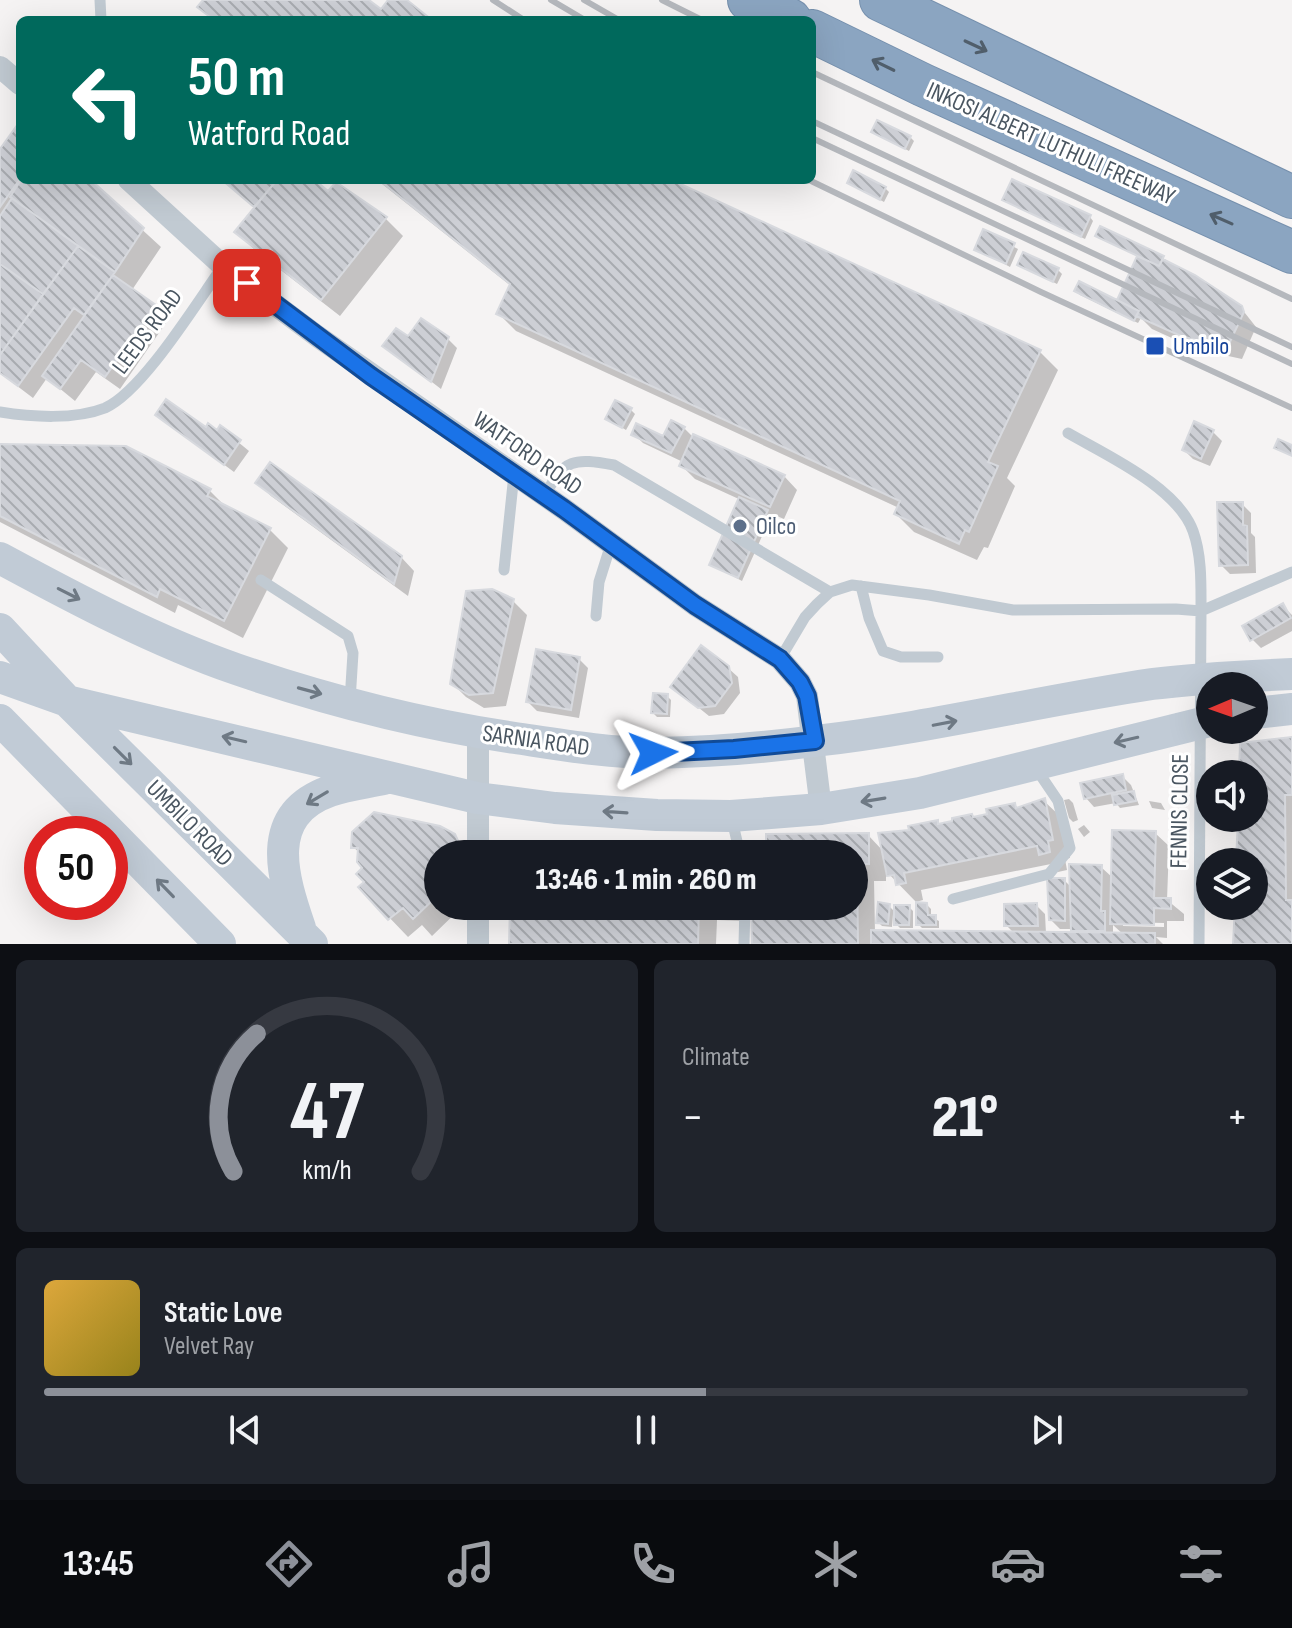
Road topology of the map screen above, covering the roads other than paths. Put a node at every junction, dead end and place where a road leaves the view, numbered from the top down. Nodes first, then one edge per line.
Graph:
1 (749, 0) edge
2 (881, 0) edge
3 (782, 16) edge
4 (816, 33) edge
5 (0, 67) edge
6 (16, 81) edge
7 (133, 184) edge
8 (1292, 197) edge
9 (1292, 252) edge
10 (223, 266) junction
11 (0, 412) edge
12 (1068, 433) dead end
13 (514, 474) junction
14 (545, 496) junction
15 (611, 544) junction
16 (0, 558) edge
17 (504, 570) dead end
18 (1292, 572) edge
19 (261, 580) dead end
20 (861, 586) junction
21 (830, 592) junction
22 (1201, 611) junction
23 (596, 616) dead end
24 (0, 629) edge
25 (938, 657) dead end
26 (780, 659) junction
27 (1202, 672) edge
28 (1292, 674) edge
29 (1268, 675) edge
30 (0, 677) edge
31 (1196, 679) edge
32 (67, 701) junction
33 (350, 702) junction
34 (1292, 709) edge
35 (1268, 712) edge
36 (0, 720) edge
37 (1196, 724) edge
38 (478, 733) junction
39 (815, 741) junction
40 (1205, 744) edge
41 (1033, 763) junction
42 (391, 777) junction
43 (477, 798) junction
44 (821, 809) junction
45 (731, 816) junction
46 (478, 840) edge
47 (737, 840) edge
48 (953, 899) dead end
49 (478, 920) edge
50 (745, 920) edge
51 (307, 939) edge
52 (220, 944) edge
53 (478, 944) edge
54 (744, 944) edge
55 (1199, 944) edge

1 - 3 highway
2 -> 8 highway
9 -> 4 highway, INKOSI ALBERT LUTHULI FREEWAY
5 - 6 street
7 - 10 street, WATFORD ROAD
10 - 11 lane, LEEDS ROAD
10 - 13 street, WATFORD ROAD
12 - 22 lane, FENNIS CLOSE
13 - 14 street, WATFORD ROAD
13 - 17 lane
14 - 15 street, WATFORD ROAD
14 - 21 lane
15 - 23 lane
15 - 26 street, WATFORD ROAD
16 -> 33 main road, SARNIA ROAD
18 - 22 lane
19 - 33 lane
20 - 21 lane
20 - 22 lane
20 - 25 lane
21 - 26 lane
22 - 27 lane, FENNIS CLOSE
24 - 32 main road, UMBILO ROAD
26 - 39 street, WATFORD ROAD
28 - 29 main road, SARNIA ROAD
30 - 32 main road
39 -> 31 main road, SARNIA ROAD
42 -> 32 main road
32 -> 51 main road, UMBILO ROAD
33 - 38 main road, SARNIA ROAD
34 - 35 main road
52 -> 36 main road
37 -> 41 main road
38 - 39 main road, SARNIA ROAD
38 - 43 street
39 - 44 street, WATFORD ROAD
40 - 55 lane, FENNIS CLOSE
41 -> 44 main road
41 - 48 lane
42 - 43 main road
42 -> 51 main road
45 -> 43 main road
43 - 46 street
44 - 45 main road
45 - 47 lane
49 - 53 street
50 - 54 lane

